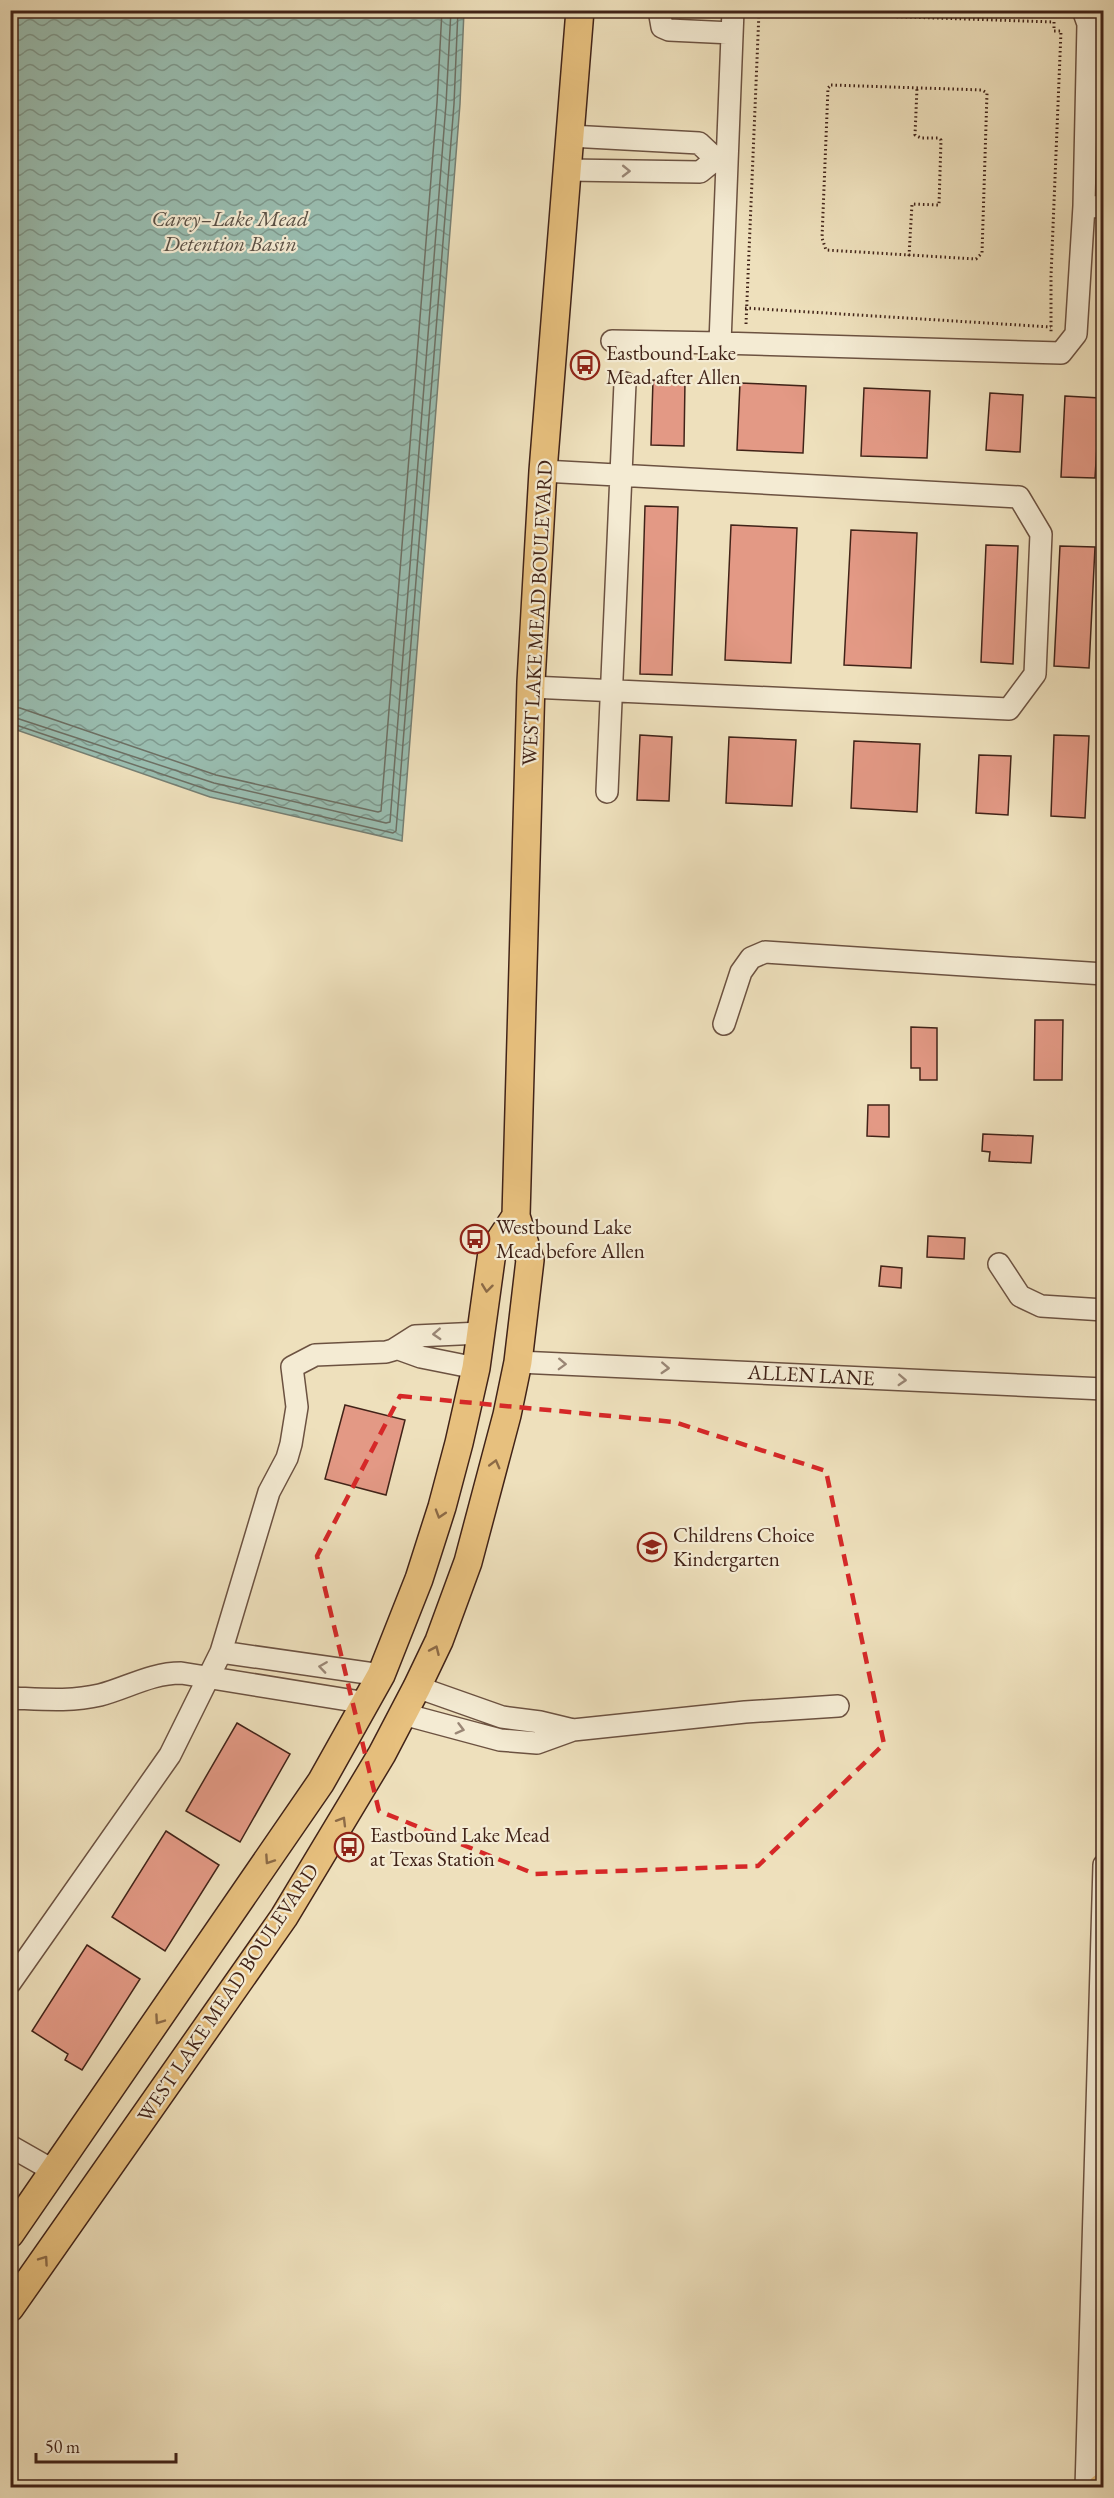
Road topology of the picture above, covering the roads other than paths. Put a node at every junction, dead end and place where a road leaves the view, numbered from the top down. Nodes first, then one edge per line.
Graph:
1 (580, 10) edge
2 (659, 10) edge
3 (733, 10) edge
4 (1083, 10) edge
5 (732, 33) junction
6 (570, 136) junction
7 (721, 159) junction
8 (568, 170) junction
9 (1094, 207) edge
10 (612, 341) dead end
11 (720, 343) junction
12 (625, 382) dead end
13 (543, 471) junction
14 (621, 475) junction
15 (531, 687) junction
16 (612, 691) junction
17 (607, 792) dead end
18 (1104, 974) edge
19 (724, 1024) dead end
20 (516, 1216) junction
21 (999, 1264) dead end
22 (1104, 1310) edge
23 (482, 1333) junction
24 (396, 1348) junction
25 (518, 1362) junction
26 (476, 1368) junction
27 (1104, 1389) edge
28 (221, 1652) junction
29 (381, 1675) junction
30 (208, 1677) junction
31 (417, 1687) junction
32 (10, 1698) edge
33 (367, 1703) junction
34 (838, 1706) dead end
35 (404, 1713) junction
36 (573, 1731) junction
37 (1104, 1865) edge
38 (10, 1983) edge
39 (10, 2145) edge
40 (54, 2171) junction
41 (90, 2194) junction
42 (1098, 2218) edge
43 (10, 2234) edge
44 (1098, 2247) edge
45 (10, 2308) edge
46 (1086, 2487) edge

1 - 6 main road, WEST LAKE MEAD BOULEVARD
2 - 5 street
3 - 5 street
4 - 9 street
5 - 7 street
6 - 7 street
6 - 8 main road, WEST LAKE MEAD BOULEVARD
8 -> 7 street
7 - 11 street
8 - 13 main road, WEST LAKE MEAD BOULEVARD
9 - 11 street
10 - 11 street
12 - 14 street
13 - 14 street
13 - 15 main road, WEST LAKE MEAD BOULEVARD
14 - 16 street
14 - 16 street
15 - 16 street
15 - 20 main road, WEST LAKE MEAD BOULEVARD
16 - 17 street
18 - 19 street
20 -> 23 main road, WEST LAKE MEAD BOULEVARD
20 - 25 main road, WEST LAKE MEAD BOULEVARD
21 - 22 street
23 -> 24 street
23 - 26 main road, WEST LAKE MEAD BOULEVARD
24 - 26 street
24 - 28 street
25 -> 27 street, ALLEN LANE
31 -> 25 main road, WEST LAKE MEAD BOULEVARD
26 -> 29 main road, WEST LAKE MEAD BOULEVARD
29 -> 28 street
28 - 30 street
29 - 31 main road
29 - 33 main road, WEST LAKE MEAD BOULEVARD
30 - 32 street
30 - 33 street
30 - 38 street
31 - 35 main road, WEST LAKE MEAD BOULEVARD
31 - 36 street
33 - 35 main road
33 -> 40 main road, WEST LAKE MEAD BOULEVARD
34 - 36 street
35 -> 36 street
41 -> 35 main road, WEST LAKE MEAD BOULEVARD
37 - 42 street
39 - 40 street
40 - 41 main road
40 - 43 main road, WEST LAKE MEAD BOULEVARD
45 -> 41 main road, WEST LAKE MEAD BOULEVARD
42 - 44 street
44 - 46 street

